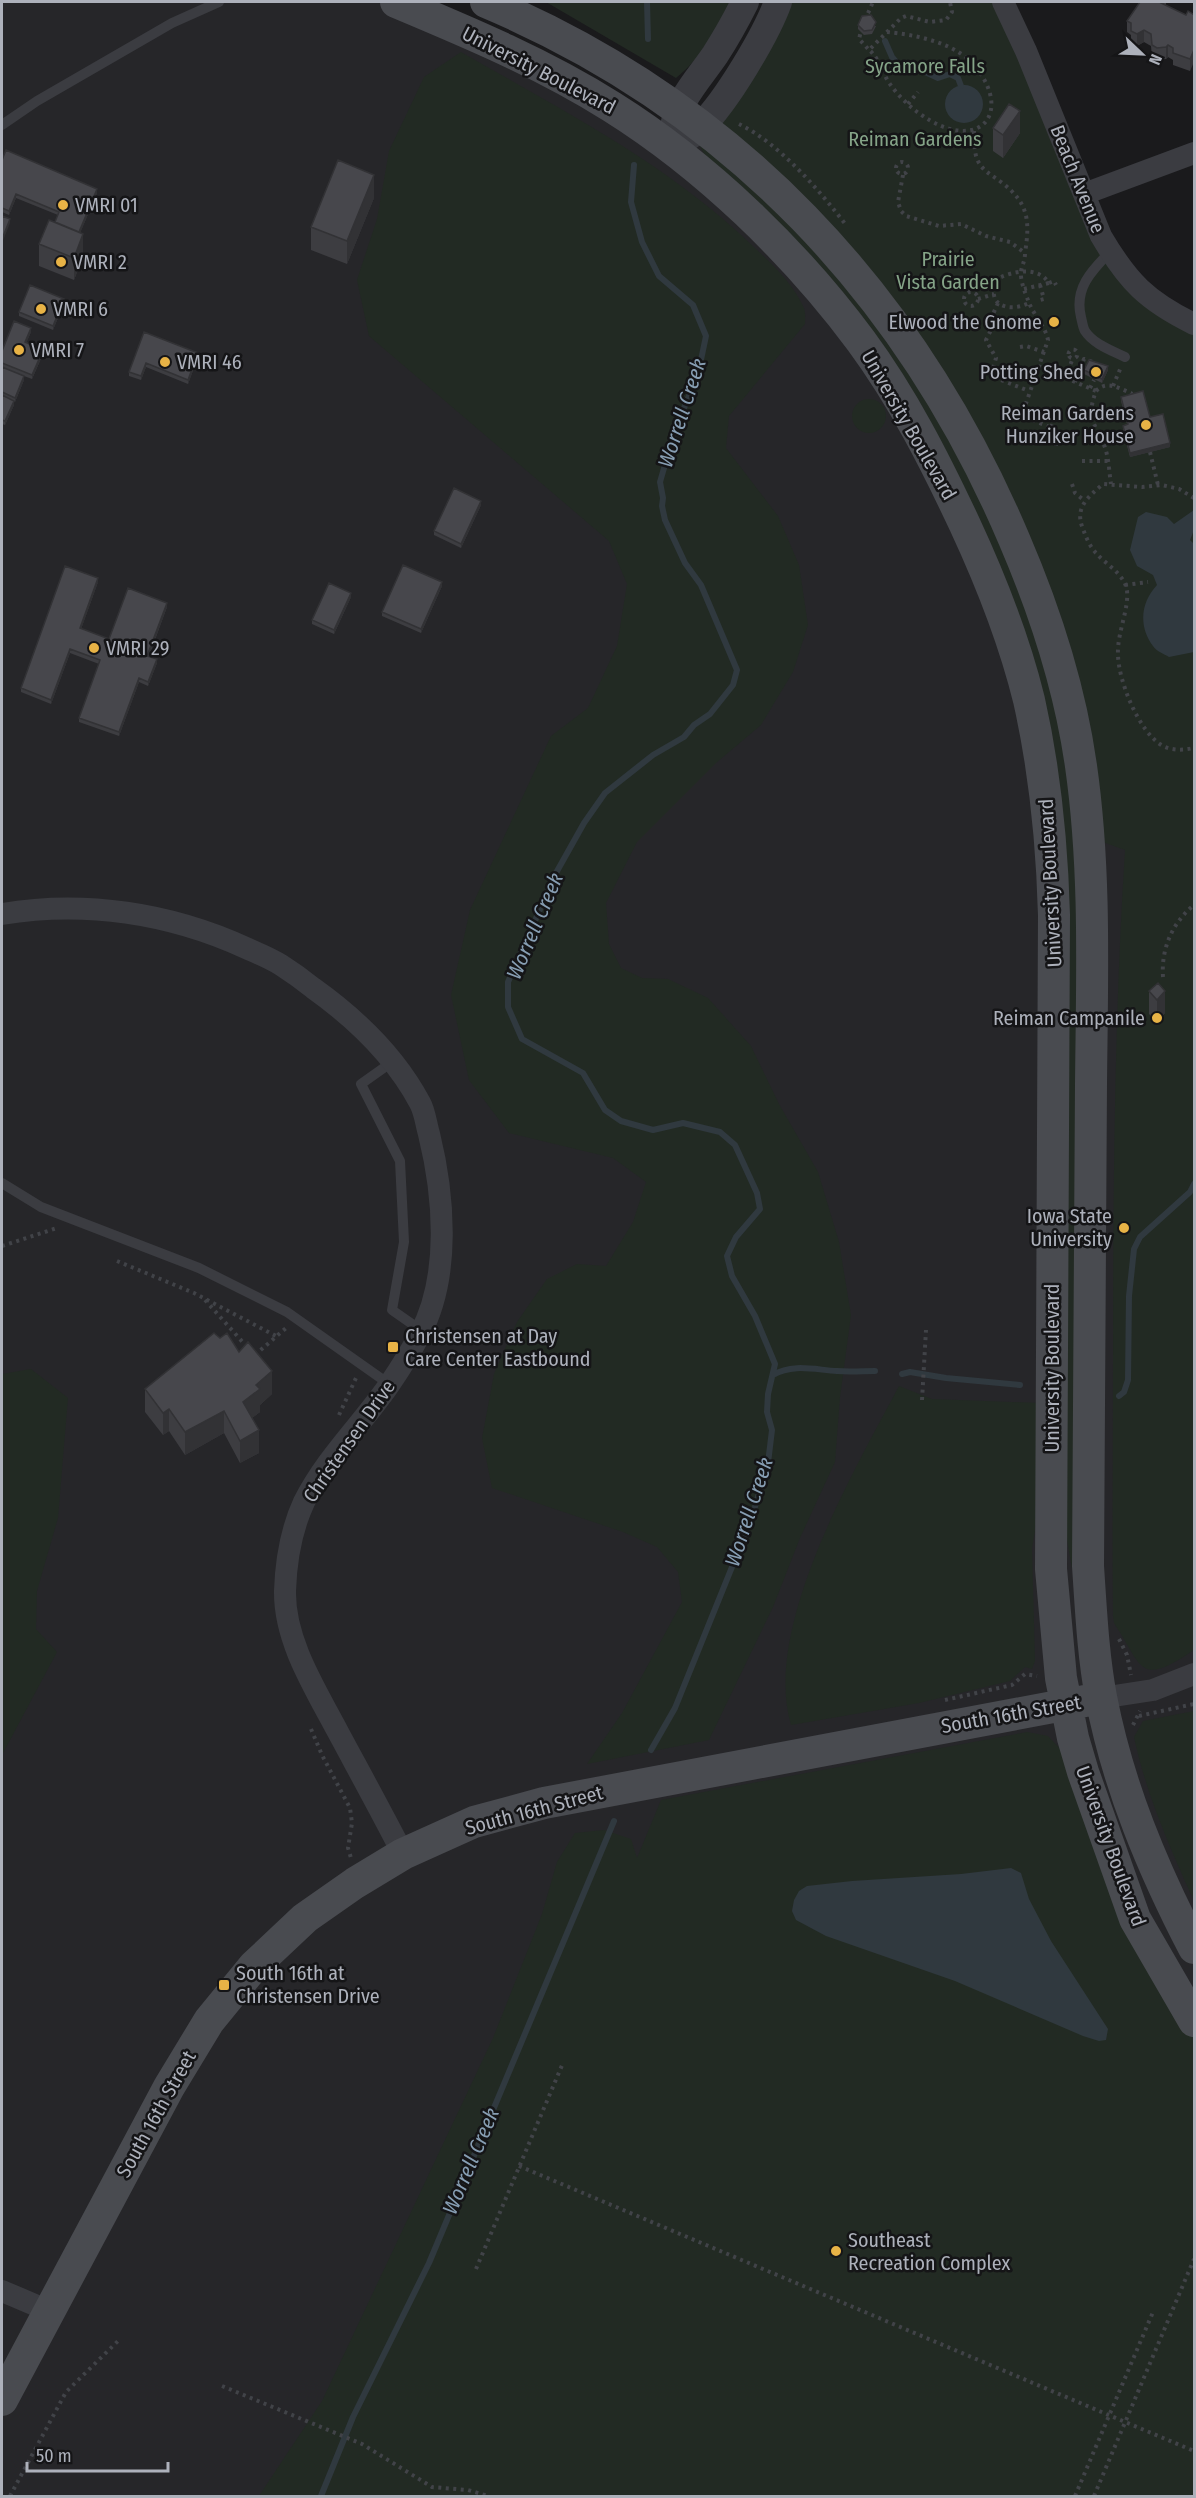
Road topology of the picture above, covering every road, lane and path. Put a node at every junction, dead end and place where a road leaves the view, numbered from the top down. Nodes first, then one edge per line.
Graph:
1 (219, 2) edge
2 (396, 2) edge
3 (486, 2) edge
4 (745, 2) edge
5 (778, 2) edge
6 (873, 2) edge
7 (950, 2) edge
8 (1003, 2) edge
9 (887, 32) junction
10 (868, 50) junction
11 (918, 92) dead end
12 (908, 104) junction
13 (691, 117) junction
14 (2, 125) edge
15 (974, 131) junction
16 (671, 148) junction
17 (1194, 153) edge
18 (903, 175) dead end
19 (1084, 194) junction
20 (1110, 252) junction
21 (1025, 253) junction
22 (1021, 272) junction
23 (1049, 283) junction
24 (1040, 285) junction
25 (1056, 285) dead end
26 (1024, 289) junction
27 (994, 294) junction
28 (978, 299) dead end
29 (1040, 300) dead end
30 (998, 303) junction
31 (1029, 303) junction
32 (1194, 324) edge
33 (1020, 347) dead end
34 (1044, 352) junction
35 (1125, 357) dead end
36 (1084, 358) junction
37 (1102, 365) edge
38 (1038, 366) junction
39 (1111, 369) dead end
40 (1119, 372) dead end
41 (1065, 378) junction
42 (1094, 380) edge
43 (1075, 382) junction
44 (1090, 388) junction
45 (1029, 391) junction
46 (1096, 391) junction
47 (1133, 397) edge
48 (1056, 418) dead end
49 (1051, 427) junction
50 (1056, 446) dead end
51 (1150, 452) edge
52 (1082, 461) dead end
53 (1108, 461) junction
54 (1072, 484) dead end
55 (1111, 484) junction
56 (1158, 485) junction
57 (1194, 498) edge
58 (1085, 501) junction
59 (1148, 582) dead end
60 (1125, 585) junction
61 (1194, 748) edge
62 (1194, 905) edge
63 (2, 914) edge
64 (1163, 977) dead end
65 (392, 1062) junction
66 (2, 1183) edge
67 (78, 1222) junction
68 (2, 1246) edge
69 (117, 1261) dead end
70 (202, 1297) junction
71 (290, 1324) dead end
72 (926, 1330) dead end
73 (422, 1331) junction
74 (276, 1336) junction
75 (255, 1355) junction
76 (249, 1360) edge
77 (360, 1372) dead end
78 (389, 1384) junction
79 (922, 1400) dead end
80 (340, 1412) dead end
81 (1127, 1657) dead end
82 (1194, 1674) edge
83 (1132, 1681) dead end
84 (1101, 1698) junction
85 (1065, 1704) junction
86 (1139, 1704) dead end
87 (1131, 1729) dead end
88 (403, 1854) junction
89 (1194, 1948) edge
90 (1194, 2021) edge
91 (563, 2063) dead end
92 (519, 2166) junction
93 (1194, 2259) edge
94 (476, 2269) dead end
95 (2, 2291) edge
96 (49, 2311) junction
97 (1153, 2312) dead end
98 (119, 2340) dead end
99 (222, 2386) dead end
100 (2, 2400) edge
101 (1109, 2416) junction
102 (1125, 2422) junction
103 (1194, 2451) edge
104 (10, 2496) edge
105 (488, 2496) edge
106 (1075, 2496) edge
107 (1094, 2496) edge

1 - 14 lane
2 - 16 main road, University Boulevard
3 - 13 main road, University Boulevard
4 - 13 street
5 - 13 street
6 - 10 path
7 - 9 path
8 - 19 street, Beach Avenue
9 - 10 path
9 - 15 path
10 - 12 path
11 - 12 path
12 - 15 path
13 - 16 street
13 - 84 main road, University Boulevard
15 - 21 path
16 - 85 main road, University Boulevard
17 - 19 street
18 - 21 path
19 - 20 street, Beach Avenue
20 - 32 street, Beach Avenue
20 - 35 lane
21 - 22 path
22 - 23 path
22 - 26 path
22 - 27 path
23 - 24 path
23 - 25 path
24 - 26 path
24 - 29 path
26 - 31 path
27 - 28 path
27 - 30 path
30 - 31 path
30 - 45 path
31 - 34 path
33 - 34 path
34 - 38 path
36 - 37 path
36 - 41 path
36 - 43 path
38 - 41 path
38 - 45 path
39 - 40 path
41 - 43 path
42 - 44 path
43 - 44 path
44 - 46 path
45 - 49 path
46 - 47 path
46 - 53 path
48 - 49 path
49 - 50 path
51 - 56 path
52 - 53 path
53 - 55 path
54 - 58 path
55 - 56 path
55 - 58 path
56 - 57 path
58 - 60 path
59 - 60 path
60 - 61 path
62 - 64 path
63 - 65 street, Christensen Drive
65 - 73 street, Christensen Drive
65 - 73 lane
66 - 67 lane
67 - 68 path
67 - 78 lane
69 - 70 path
70 - 74 path
70 - 75 path
71 - 74 path
72 - 79 path
73 - 78 street, Christensen Drive
74 - 75 path
75 - 76 path
77 - 80 path
78 - 88 street, Christensen Drive
81 - 83 path
82 - 84 street
84 - 85 main road, South 16th Street
84 - 89 main road, University Boulevard
85 - 88 main road, South 16th Street
85 - 90 main road, University Boulevard
86 - 87 path
88 - 96 main road, South 16th Street
91 - 92 path
92 - 94 path
92 - 101 path
93 - 102 path
95 - 96 street
96 - 100 main road, South 16th Street
97 - 101 path
98 - 104 path
99 - 105 path
101 - 102 path
101 - 106 path
102 - 103 path
102 - 107 path

